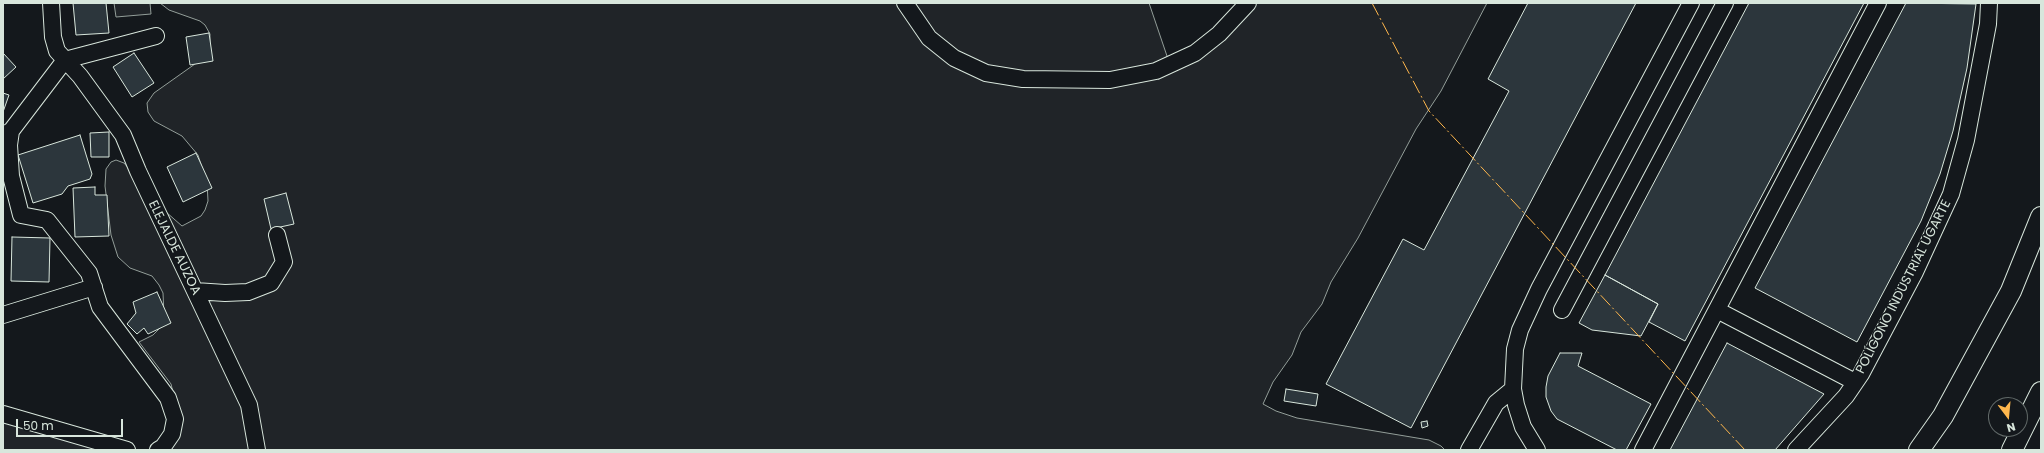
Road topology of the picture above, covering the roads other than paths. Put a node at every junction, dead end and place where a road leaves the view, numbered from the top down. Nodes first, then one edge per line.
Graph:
1 (51, 3) edge
2 (905, 3) edge
3 (1248, 3) edge
4 (1691, 3) edge
5 (1725, 3) edge
6 (1878, 3) edge
7 (1989, 3) edge
8 (156, 36) dead end
9 (65, 60) junction
10 (7, 133) edge
11 (2041, 217) edge
12 (277, 235) dead end
13 (94, 288) junction
14 (195, 291) junction
15 (1562, 310) dead end
16 (1717, 310) junction
17 (3, 315) edge
18 (1855, 382) junction
19 (1513, 389) junction
20 (2041, 392) edge
21 (3, 414) edge
22 (127, 450) edge
23 (158, 450) edge
24 (257, 450) edge
25 (1469, 450) edge
26 (1537, 450) edge
27 (1643, 450) edge
28 (1796, 450) edge
29 (1919, 450) edge
30 (2012, 450) edge

1 - 9 street, ELEJALDE AUZOA
2 - 3 street
4 - 19 street
5 - 15 street
6 - 16 street
7 - 18 street, POLÍGONO INDUSTRIAL UGARTE
8 - 9 street
9 - 10 street
9 - 14 street, ELEJALDE AUZOA
10 - 13 street
11 - 29 main road
12 - 14 street
13 - 17 street
13 - 23 street
14 - 24 street, ELEJALDE AUZOA
16 - 18 street, POLÍGONO INDUSTRIAL UGARTE
16 - 27 street
18 - 28 street, POLÍGONO INDUSTRIAL UGARTE
19 - 25 street
19 - 26 street
20 - 30 main road
21 - 22 street

